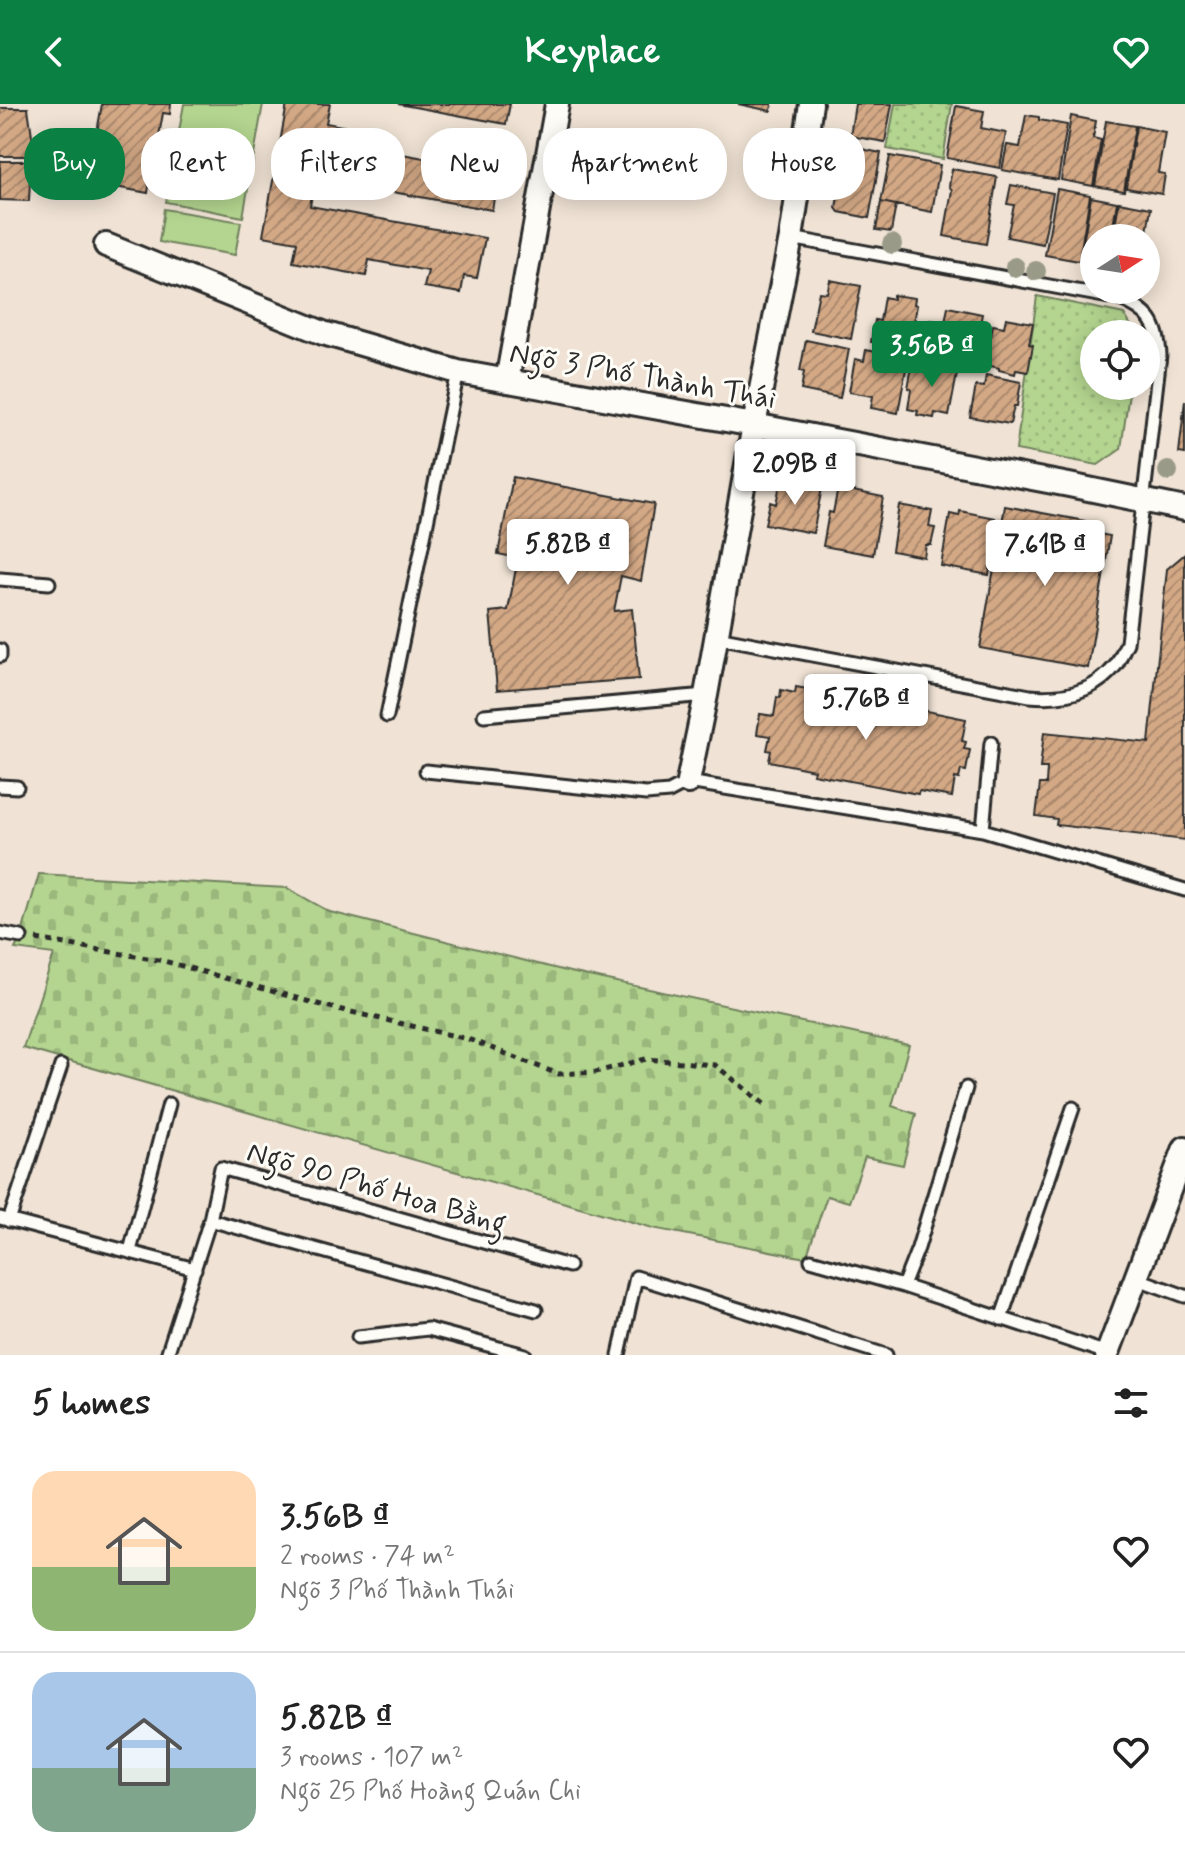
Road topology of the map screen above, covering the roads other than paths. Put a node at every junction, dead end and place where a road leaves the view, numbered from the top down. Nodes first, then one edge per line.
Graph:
1 (557, 104) edge
2 (811, 104) edge
3 (791, 238) junction
4 (106, 245) dead end
5 (458, 372) junction
6 (507, 381) junction
7 (754, 425) junction
8 (1143, 501) junction
9 (1185, 509) edge
10 (0, 579) edge
11 (49, 583) dead end
12 (717, 637) junction
13 (706, 695) junction
14 (484, 715) dead end
15 (387, 716) dead end
16 (991, 743) dead end
17 (426, 771) dead end
18 (688, 782) junction
19 (0, 786) edge
20 (17, 787) dead end
21 (983, 830) junction
22 (1185, 890) edge
23 (0, 933) edge
24 (21, 937) road end
25 (61, 1066) dead end
26 (966, 1088) dead end
27 (169, 1104) dead end
28 (1073, 1108) dead end
29 (1185, 1148) edge
30 (4, 1220) edge
31 (210, 1220) junction
32 (130, 1251) junction
33 (811, 1260) dead end
34 (569, 1266) dead end
35 (195, 1269) junction
36 (1135, 1278) junction
37 (903, 1286) junction
38 (1185, 1296) edge
39 (536, 1310) dead end
40 (1001, 1319) junction
41 (358, 1337) dead end
42 (1107, 1354) edge
43 (167, 1355) edge
44 (525, 1355) edge
45 (619, 1355) edge
46 (886, 1355) edge

1 - 6 street
2 - 3 street
3 - 7 street
3 - 8 lane
4 - 5 street, Ngõ 3 Phố Thành Thái
5 - 6 street, Ngõ 3 Phố Thành Thái
5 - 15 lane
6 - 7 street, Ngõ 3 Phố Thành Thái
7 - 8 street, Ngõ 3 Phố Thành Thái
7 - 12 street
8 - 9 street, Ngõ 3 Phố Thành Thái
8 - 12 lane
10 - 11 lane
12 - 13 street
13 - 14 lane
13 - 18 street
16 - 21 lane
17 - 18 lane
18 - 21 lane
19 - 20 lane
21 - 22 lane
23 - 24 lane
25 - 30 lane
26 - 37 lane
27 - 32 lane
28 - 40 lane
29 - 36 street
30 - 32 lane
31 - 34 lane, Ngõ 90 Phố Hoa Bằng
31 - 35 lane, Ngõ 90 Phố Hoa Bằng
31 - 39 lane
32 - 35 lane
33 - 37 lane
35 - 43 lane, Ngõ 90 Phố Hoa Bằng
36 - 38 lane
36 - 42 street
37 - 40 lane
40 - 42 lane
41 - 44 lane
45 - 46 lane

